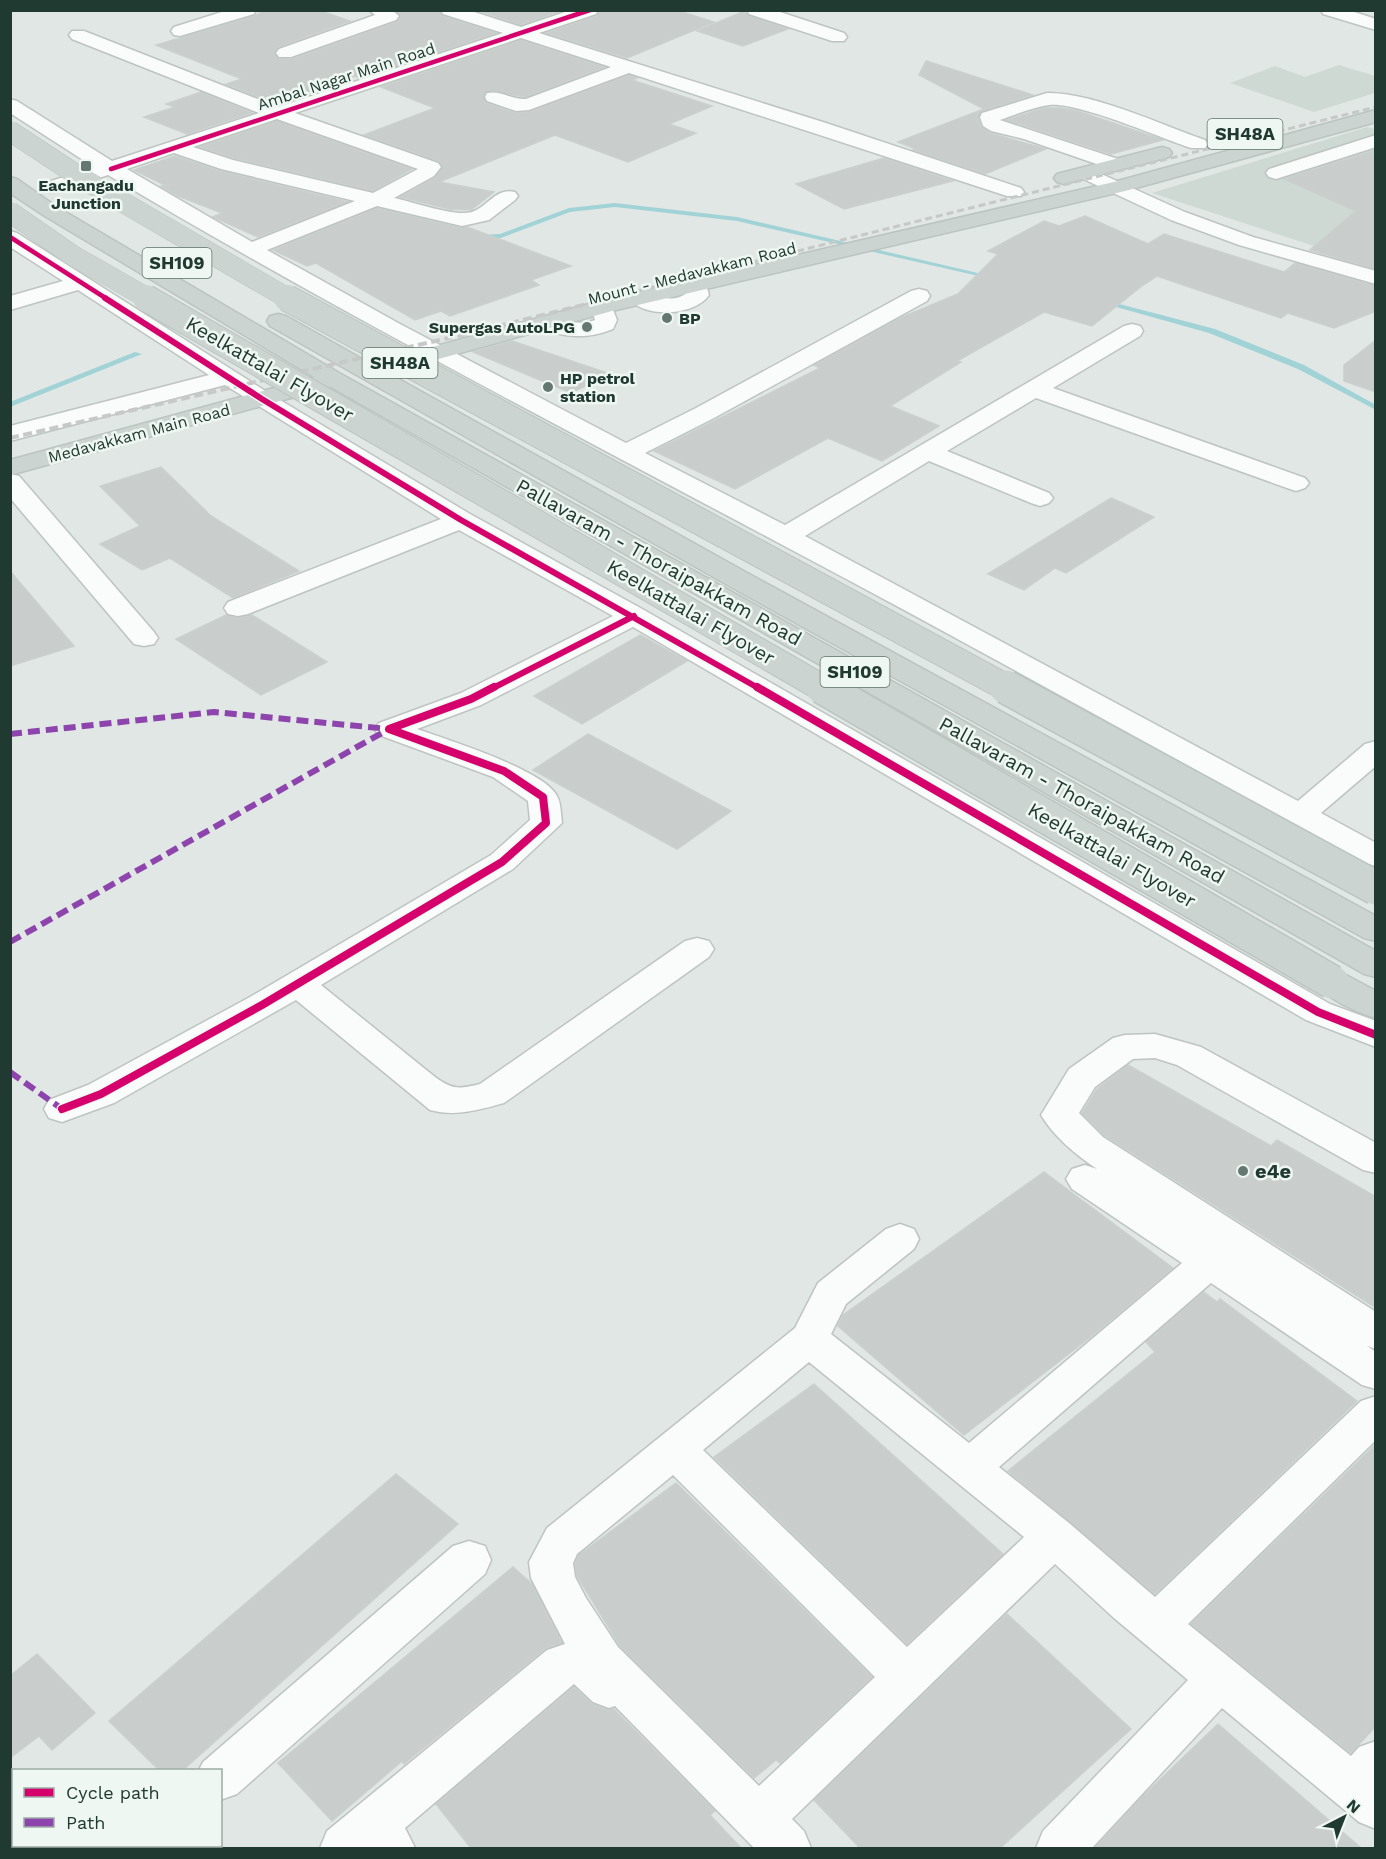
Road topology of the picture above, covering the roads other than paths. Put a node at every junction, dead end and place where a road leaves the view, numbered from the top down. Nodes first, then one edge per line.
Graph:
1 (248, 10) edge
2 (377, 10) edge
3 (449, 10) edge
4 (590, 10) edge
5 (755, 10) edge
6 (1329, 10) edge
7 (1376, 25) edge
8 (180, 32) dead end
9 (520, 34) junction
10 (78, 35) dead end
11 (838, 37) dead end
12 (285, 53) dead end
13 (627, 67) junction
14 (494, 97) dead end
15 (1376, 101) edge
16 (10, 105) edge
17 (277, 113) junction
18 (1376, 116) edge
19 (10, 131) edge
20 (1288, 141) junction
21 (1376, 141) edge
22 (1198, 144) junction
23 (177, 147) junction
24 (1324, 157) junction
25 (10, 162) edge
26 (1114, 164) junction
27 (111, 169) junction
28 (1085, 172) junction
29 (1276, 173) dead end
30 (10, 183) edge
31 (1118, 187) junction
32 (49, 188) junction
33 (1014, 192) junction
34 (508, 196) dead end
35 (375, 200) junction
36 (10, 212) edge
37 (891, 232) junction
38 (10, 237) edge
39 (252, 249) junction
40 (783, 259) junction
41 (202, 277) dead end
42 (1376, 278) edge
43 (80, 283) junction
44 (919, 296) dead end
45 (10, 303) edge
46 (262, 312) dead end
47 (1132, 331) dead end
48 (426, 347) junction
49 (341, 369) junction
50 (246, 387) junction
51 (1035, 389) junction
52 (10, 434) edge
53 (10, 450) edge
54 (627, 452) junction
55 (928, 452) junction
56 (10, 468) edge
57 (10, 481) edge
58 (1296, 483) dead end
59 (1040, 498) dead end
60 (461, 520) junction
61 (786, 536) junction
62 (238, 608) dead end
63 (634, 616) junction
64 (144, 638) dead end
65 (1376, 750) edge
66 (1300, 815) junction
67 (1376, 856) edge
68 (1376, 888) edge
69 (1376, 930) edge
70 (697, 950) dead end
71 (1376, 966) edge
72 (297, 983) junction
73 (1376, 1006) edge
74 (1376, 1035) edge
75 (62, 1109) dead end
76 (1376, 1160) edge
77 (1085, 1179) dead end
78 (900, 1239) dead end
79 (1209, 1262) junction
80 (1376, 1334) edge
81 (809, 1339) junction
82 (1376, 1373) edge
83 (1376, 1413) edge
84 (675, 1449) junction
85 (969, 1468) junction
86 (1054, 1536) junction
87 (469, 1560) dead end
88 (1156, 1625) junction
89 (906, 1677) junction
90 (1220, 1678) junction
91 (222, 1776) edge
92 (1368, 1785) edge
93 (771, 1839) edge
94 (369, 1841) edge
95 (1059, 1848) edge

1 - 8 street
2 - 12 street
3 - 9 street
4 - 9 street, Ambal Nagar Main Road
5 - 11 street
6 - 7 street
9 - 13 street
9 - 17 street, Ambal Nagar Main Road
10 - 17 street
13 - 14 street
13 - 33 street
15 - 22 main road, Mount - Medavakkam Road / SH48A
16 - 27 street
17 - 23 street, Ambal Nagar Main Road
17 - 35 street
18 - 20 main road, Mount - Medavakkam Road / SH48A
19 - 68 main road, bridge
20 - 24 street
20 - 31 main road, Mount - Medavakkam Road / SH48A
21 - 24 street
22 - 26 main road, Mount - Medavakkam Road / SH48A
22 - 26 street
23 - 27 street, Ambal Nagar Main Road
23 - 35 street
24 - 29 street
25 - 32 main road, SH109
26 - 28 main road, Mount - Medavakkam Road / SH48A
27 - 32 street, Ambal Nagar Main Road
27 - 39 street
28 - 31 street
28 - 33 main road, Mount - Medavakkam Road / SH48A
30 - 49 main road, Pallavaram - Thoraipakkam Road / SH109
31 - 37 main road, Mount - Medavakkam Road / SH48A
31 - 42 street
32 - 41 main road, SH109
33 - 37 main road, Mount - Medavakkam Road / SH48A
34 - 35 street
35 - 39 street
36 - 73 main road, Keelkattalai Flyover, bridge
37 - 40 main road, Mount - Medavakkam Road / SH48A
38 - 43 street
39 - 48 street
40 - 48 main road, Mount - Medavakkam Road / SH48A
40 - 48 main road, Medavakkam Main Road / SH48A
43 - 45 street
43 - 50 street
44 - 54 street
46 - 49 main road, Pallavaram - Thoraipakkam Road / SH109
47 - 51 street
48 - 49 main road, Medavakkam Main Road / SH48A
48 - 54 street
49 - 50 main road, Medavakkam Main Road / SH48A
49 - 69 main road, Pallavaram - Thoraipakkam Road / SH109
49 - 71 main road, Pallavaram - Thoraipakkam Road / SH109
50 - 52 street
50 - 53 main road, SH48A
50 - 56 main road, Medavakkam Main Road / SH48A
50 - 60 street
51 - 55 street
51 - 58 street
54 - 61 street
55 - 59 street
55 - 61 street
57 - 64 street
60 - 62 street
60 - 63 street
61 - 66 street
63 - 72 street
63 - 74 street
65 - 66 street
66 - 67 street
70 - 72 street
72 - 75 street
76 - 80 street
77 - 79 street
78 - 81 street
79 - 82 street
79 - 85 street
81 - 84 street
81 - 85 street
83 - 88 street
84 - 89 street
84 - 93 street
85 - 86 street
86 - 88 street
86 - 89 street
87 - 91 street
88 - 90 street
89 - 93 street
90 - 92 street
90 - 95 street
93 - 94 street

